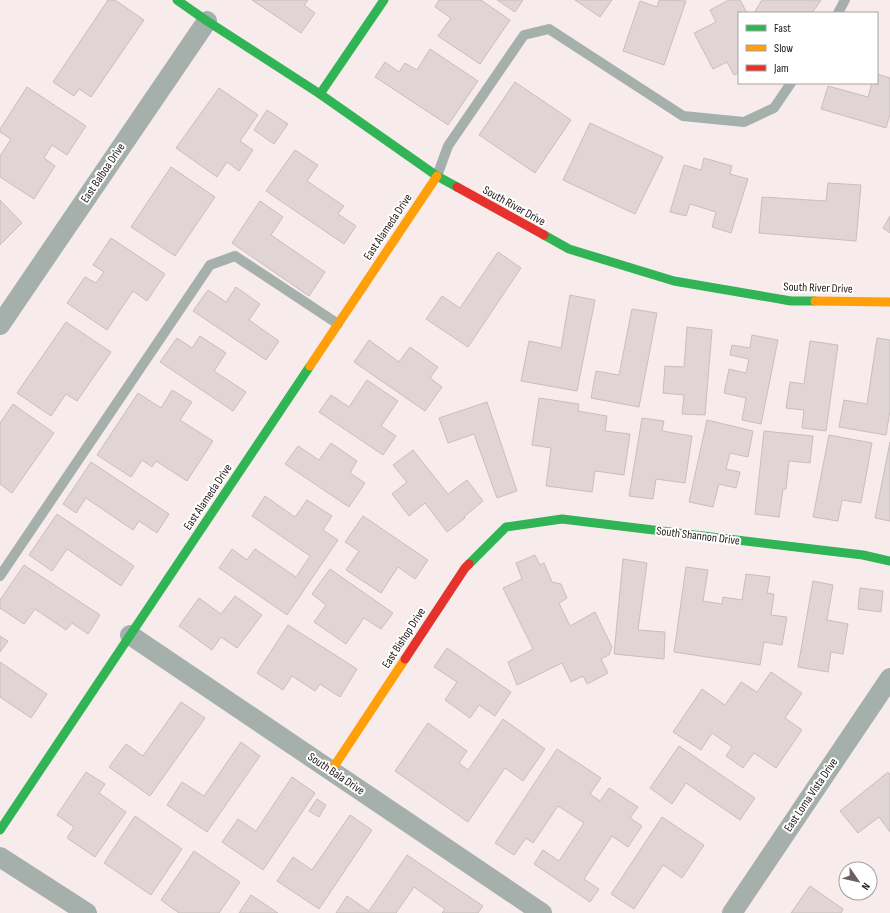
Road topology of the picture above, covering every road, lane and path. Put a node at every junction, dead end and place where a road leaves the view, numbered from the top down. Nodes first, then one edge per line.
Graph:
1 (177, 0) edge
2 (384, 0) edge
3 (845, 0) edge
4 (839, 12) edge
5 (207, 21) junction
6 (790, 84) edge
7 (320, 94) junction
8 (436, 176) junction
9 (890, 302) edge
10 (338, 324) junction
11 (0, 325) edge
12 (506, 527) joint
13 (890, 561) edge
14 (0, 576) edge
15 (130, 635) junction
16 (889, 684) edge
17 (331, 771) junction
18 (0, 830) edge
19 (0, 857) edge
20 (87, 913) edge
21 (542, 913) edge
22 (732, 913) edge

1 - 5 street, South River Drive
2 - 7 street
3 - 4 lane
5 - 7 street, South River Drive
5 - 11 street, East Balboa Drive
6 - 8 lane
7 - 8 street, South River Drive
8 - 9 street, South River Drive
8 - 10 street, East Alameda Drive
10 - 14 lane
10 - 15 street, East Alameda Drive
12 - 13 street, South Shannon Drive
12 - 17 street, East Bishop Drive
15 - 17 street, South Bala Drive
15 - 18 street, East Alameda Drive
16 - 22 street, East Loma Vista Drive
17 - 21 street, South Bala Drive
19 - 20 street

